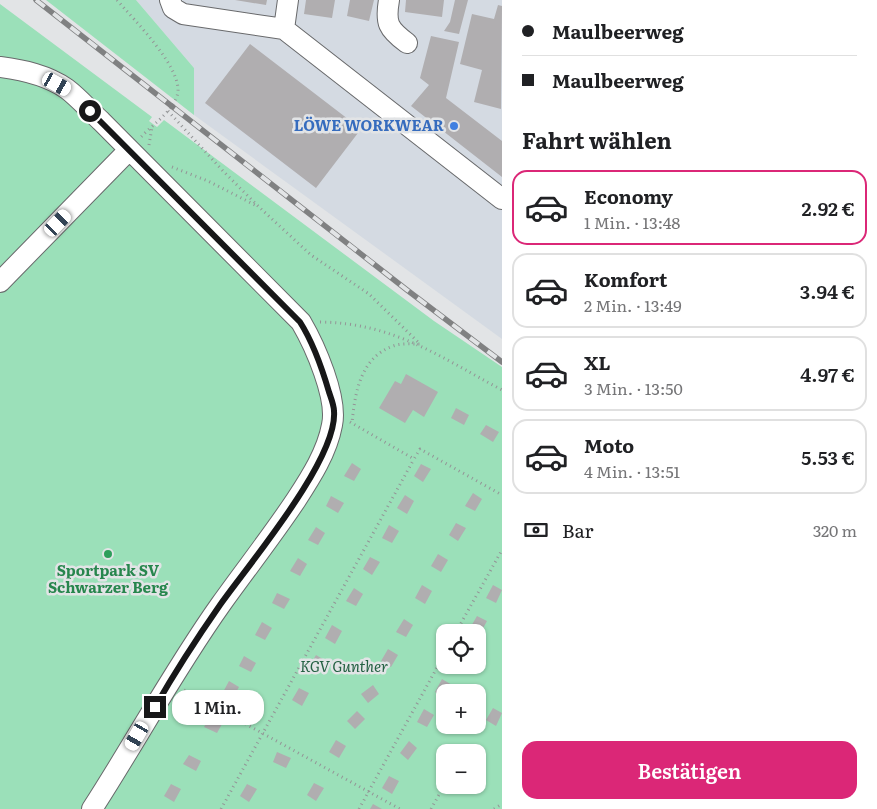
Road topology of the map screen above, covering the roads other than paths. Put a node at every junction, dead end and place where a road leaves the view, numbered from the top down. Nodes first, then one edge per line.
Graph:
1 (170, 0) edge
2 (288, 0) edge
3 (389, 0) edge
4 (284, 29) junction
5 (407, 43) dead end
6 (0, 67) edge
7 (129, 150) junction
8 (502, 199) edge
9 (0, 282) edge
10 (92, 809) edge

1 - 4 lane
2 - 4 lane
3 - 5 lane
4 - 8 lane
6 - 7 lane
7 - 9 lane
7 - 10 lane

